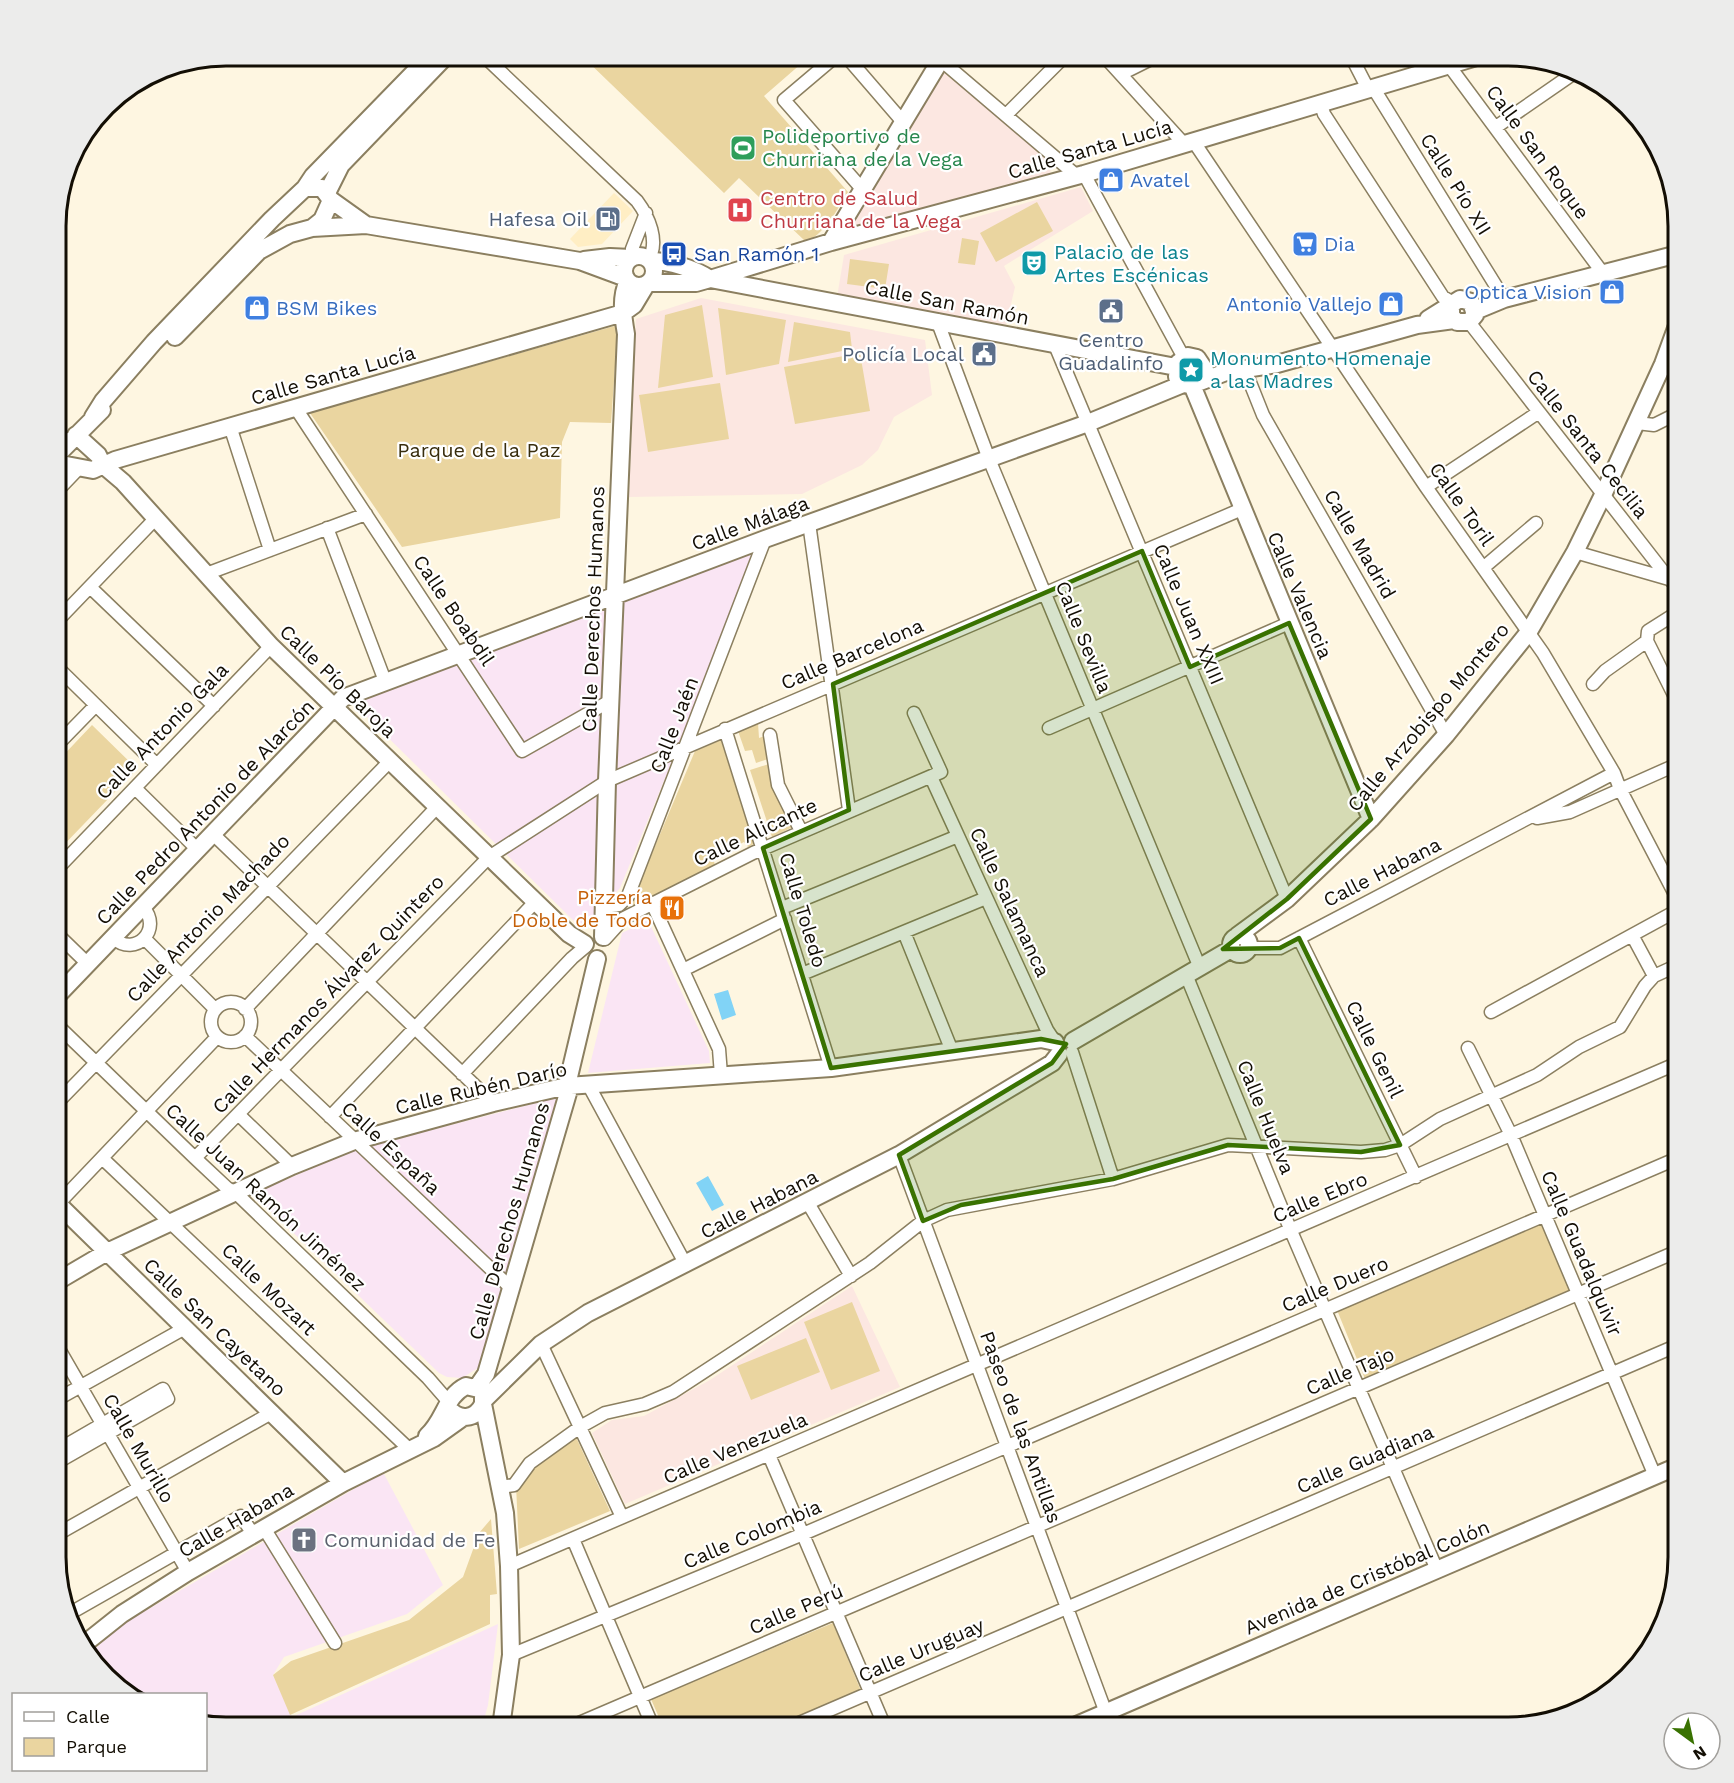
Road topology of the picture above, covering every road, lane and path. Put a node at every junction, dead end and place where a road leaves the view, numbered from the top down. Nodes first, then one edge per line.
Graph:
1 (420, 66) edge
2 (436, 66) edge
3 (495, 66) edge
4 (824, 66) edge
5 (855, 66) edge
6 (935, 66) edge
7 (950, 66) edge
8 (1055, 66) edge
9 (1113, 66) edge
10 (1137, 66) edge
11 (1357, 66) edge
12 (1431, 66) edge
13 (1450, 66) edge
14 (1121, 74) junction
15 (1568, 78) edge
16 (1372, 90) junction
17 (1321, 105) junction
18 (1006, 116) junction
19 (903, 122) junction
20 (1496, 127) junction
21 (1190, 143) junction
22 (1080, 175) junction
23 (863, 190) junction
24 (319, 192) junction
25 (646, 213) junction
26 (282, 215) junction
27 (366, 225) junction
28 (312, 228) junction
29 (291, 234) junction
30 (831, 242) junction
31 (1668, 256) edge
32 (641, 259) junction
33 (580, 261) junction
34 (1602, 272) junction
35 (710, 279) junction
36 (627, 280) junction
37 (648, 284) junction
38 (1504, 298) junction
39 (1462, 311) junction
40 (623, 313) junction
41 (936, 320) junction
42 (1055, 345) junction
43 (1668, 347) edge
44 (1334, 349) junction
45 (1180, 362) junction
46 (1245, 370) junction
47 (1195, 378) junction
48 (295, 407) junction
49 (1539, 412) junction
50 (93, 417) junction
51 (1668, 418) edge
52 (1088, 423) junction
53 (1637, 423) junction
54 (230, 426) junction
55 (76, 435) junction
56 (66, 446) edge
57 (989, 459) junction
58 (66, 465) edge
59 (103, 465) junction
60 (79, 468) junction
61 (66, 482) edge
62 (1426, 487) junction
63 (1603, 495) junction
64 (1242, 509) junction
65 (366, 514) junction
66 (156, 518) junction
67 (810, 523) junction
68 (1536, 523) dead end
69 (327, 528) junction
70 (765, 539) junction
71 (270, 550) junction
72 (1142, 551) junction
73 (1575, 552) junction
74 (1483, 568) junction
75 (206, 574) junction
76 (1668, 576) edge
77 (1668, 581) edge
78 (90, 587) junction
79 (1045, 592) junction
80 (615, 595) junction
81 (66, 612) edge
82 (1668, 618) edge
83 (1289, 623) junction
84 (1528, 633) junction
85 (1647, 641) junction
86 (271, 646) junction
87 (460, 654) junction
88 (1190, 667) junction
89 (66, 676) edge
90 (385, 681) junction
91 (1668, 683) edge
92 (833, 684) junction
93 (1593, 684) dead end
94 (610, 701) junction
95 (96, 705) junction
96 (214, 706) junction
97 (335, 707) junction
98 (1093, 709) junction
99 (914, 713) dead end
100 (1048, 728) dead end
101 (725, 729) junction
102 (770, 735) dead end
103 (1446, 735) junction
104 (66, 736) edge
105 (687, 745) junction
106 (390, 761) junction
107 (157, 765) junction
108 (1668, 768) edge
109 (1614, 773) junction
110 (931, 777) junction
111 (607, 781) junction
112 (135, 788) junction
113 (1620, 789) junction
114 (437, 807) junction
115 (849, 810) junction
116 (1371, 819) junction
117 (1530, 820) junction
118 (801, 831) junction
119 (213, 834) junction
120 (958, 836) junction
121 (763, 848) junction
122 (198, 850) junction
123 (489, 857) junction
124 (66, 860) edge
125 (1668, 881) edge
126 (267, 886) junction
127 (986, 898) junction
128 (1287, 899) junction
129 (536, 901) junction
130 (652, 903) junction
131 (143, 907) junction
132 (603, 907) junction
133 (783, 914) junction
134 (1668, 915) edge
135 (904, 932) junction
136 (317, 934) junction
137 (1632, 935) junction
138 (113, 938) junction
139 (1299, 938) junction
140 (145, 939) junction
141 (66, 943) edge
142 (595, 944) junction
143 (1239, 944) junction
144 (88, 964) junction
145 (683, 970) junction
146 (1668, 970) edge
147 (1194, 972) junction
148 (181, 974) junction
149 (802, 974) junction
150 (1654, 976) junction
151 (367, 982) junction
152 (66, 987) edge
153 (215, 1009) junction
154 (246, 1009) junction
155 (1491, 1012) dead end
156 (415, 1028) junction
157 (66, 1034) edge
158 (245, 1036) junction
159 (218, 1037) junction
160 (1065, 1047) junction
161 (1468, 1048) dead end
162 (952, 1051) junction
163 (95, 1062) junction
164 (1668, 1066) edge
165 (831, 1068) junction
166 (281, 1070) junction
167 (462, 1074) junction
168 (721, 1076) junction
169 (567, 1086) junction
170 (589, 1086) junction
171 (66, 1093) edge
172 (1494, 1096) junction
173 (493, 1103) junction
174 (146, 1112) junction
175 (238, 1114) junction
176 (330, 1117) junction
177 (1511, 1135) junction
178 (354, 1141) junction
179 (1400, 1145) junction
180 (1256, 1147) junction
181 (899, 1155) junction
182 (102, 1158) junction
183 (195, 1158) junction
184 (1668, 1162) edge
185 (292, 1166) junction
186 (1416, 1177) junction
187 (1113, 1179) junction
188 (236, 1192) junction
189 (66, 1194) edge
190 (808, 1203) junction
191 (66, 1212) edge
192 (1545, 1214) junction
193 (923, 1221) junction
194 (171, 1222) junction
195 (1292, 1231) junction
196 (107, 1252) junction
197 (1668, 1255) edge
198 (686, 1264) junction
199 (851, 1275) junction
200 (66, 1276) edge
201 (511, 1288) junction
202 (1578, 1294) junction
203 (1325, 1310) junction
204 (184, 1328) junction
205 (541, 1344) junction
206 (1668, 1349) edge
207 (66, 1362) edge
208 (977, 1366) junction
209 (1613, 1373) junction
210 (80, 1386) junction
211 (1359, 1388) junction
212 (66, 1394) edge
213 (482, 1396) junction
214 (448, 1404) junction
215 (273, 1412) junction
216 (467, 1417) junction
217 (580, 1427) junction
218 (105, 1429) junction
219 (487, 1430) junction
220 (413, 1446) junction
221 (1007, 1446) junction
222 (66, 1447) edge
223 (769, 1455) junction
224 (66, 1456) edge
225 (1393, 1469) junction
226 (1668, 1470) edge
227 (1655, 1476) junction
228 (344, 1483) junction
229 (501, 1487) junction
230 (139, 1488) junction
231 (622, 1517) junction
232 (1037, 1527) junction
233 (66, 1529) edge
234 (259, 1531) junction
235 (803, 1534) junction
236 (573, 1539) junction
237 (177, 1553) junction
238 (509, 1566) junction
239 (1437, 1570) junction
240 (188, 1572) junction
241 (1067, 1608) junction
242 (75, 1610) edge
243 (837, 1613) junction
244 (606, 1616) junction
245 (91, 1643) edge
246 (335, 1643) dead end
247 (511, 1655) junction
248 (870, 1693) junction
249 (640, 1697) junction
250 (1107, 1713) junction
251 (503, 1717) edge
252 (595, 1717) edge
253 (648, 1717) edge
254 (815, 1717) edge
255 (880, 1717) edge
256 (1098, 1717) edge

1 - 24 street
2 - 24 street
3 - 25 street
4 - 23 street
5 - 19 street
6 - 19 street
7 - 18 street
8 - 18 street
9 - 14 street, Calle Toril
10 - 14 street
11 - 16 street, Calle Pío XII
12 - 16 street, Calle Santa Lucía
13 - 20 street, Calle San Roque
14 - 21 street, Calle Toril
15 - 20 street
16 - 17 street, Calle Santa Lucía
16 - 38 street, Calle Pío XII
17 - 21 street, Calle Santa Lucía
17 - 39 street, Calle Santa Cecilia
18 - 22 street
19 - 23 street
20 - 34 street, Calle San Roque
21 - 22 street, Calle Santa Lucía
21 - 44 street, Calle Toril
22 - 30 street, Calle Santa Lucía
22 - 45 street
23 - 30 street
24 - 26 street
24 - 27 street, Calle San Ramón
24 - 28 street
25 - 32 street
25 - 32 street
26 - 29 street
26 - 50 street
27 - 28 street, Calle San Ramón
27 - 33 street, Calle San Ramón
28 - 29 street, Calle San Ramón
29 - 50 street, Calle San Ramón
30 - 35 street, Calle Santa Lucía
31 - 34 street
32 - 33 street, Calle San Ramón
32 - 35 street, Calle San Ramón
32 - 36 street
32 - 37 street
33 - 36 street, Calle San Ramón
34 - 38 street
35 - 37 street, Calle San Ramón
35 - 41 street, Calle San Ramón
36 - 37 street
36 - 40 street, Calle Derechos Humanos
37 - 40 street
38 - 39 street
39 - 44 street
39 - 49 street, Calle Santa Cecilia
40 - 48 street, Calle Santa Lucía
40 - 80 street, Calle Derechos Humanos
41 - 42 street, Calle San Ramón
41 - 57 street, Calle Sevilla
42 - 45 street, Calle San Ramón
42 - 52 street, Calle Juan XXIII
43 - 53 street, Calle Arzobispo Montero
44 - 46 street
44 - 62 street, Calle Toril
45 - 47 street, Calle Valencia
45 - 47 street, Calle San Ramón
46 - 47 street
46 - 103 street, Calle Madrid
47 - 52 street, Calle Málaga
47 - 64 street, Calle Valencia
48 - 54 street, Calle Santa Lucía
48 - 65 street, Calle Boabdil
49 - 62 street
49 - 63 street, Calle Santa Cecilia
50 - 55 street
51 - 53 street
52 - 57 street, Calle Málaga
52 - 72 street, Calle Juan XXIII
53 - 63 street, Calle Arzobispo Montero
54 - 59 street, Calle Santa Lucía
54 - 71 street
55 - 56 street
55 - 59 street, Calle Pío Baroja
57 - 67 street, Calle Málaga
57 - 79 street, Calle Sevilla
58 - 60 street, Calle Santa Lucía
59 - 60 street, Calle Santa Lucía
59 - 66 street, Calle Pío Baroja
60 - 61 street
62 - 74 street, Calle Toril
63 - 73 street, Calle Arzobispo Montero
63 - 76 street, Calle Santa Cecilia
64 - 72 street, Calle Barcelona
64 - 83 street, Calle Valencia
65 - 69 street
65 - 87 street, Calle Boabdil
66 - 75 street, Calle Pío Baroja
66 - 78 street
67 - 70 street, Calle Málaga
67 - 92 street
68 - 74 street
69 - 71 street
69 - 90 street
70 - 80 street, Calle Málaga
70 - 105 street, Calle Jaén
71 - 75 street
72 - 79 street, Calle Barcelona
72 - 88 street, Calle Juan XXIII
73 - 77 street
73 - 84 street, Calle Arzobispo Montero
74 - 84 street, Calle Toril
75 - 86 street, Calle Pío Baroja
78 - 81 street
78 - 96 street
79 - 92 street, Calle Barcelona
79 - 98 street, Calle Sevilla
80 - 87 street, Calle Málaga
80 - 94 street, Calle Derechos Humanos
82 - 85 street
83 - 88 street
83 - 116 street, Calle Valencia
84 - 103 street, Calle Arzobispo Montero
84 - 109 street, Calle Toril
85 - 91 street
85 - 93 street
86 - 96 street, Calle Antonio Gala
86 - 97 street, Calle Pío Baroja
87 - 90 street, Calle Málaga
87 - 94 street, Calle Boabdil
88 - 98 street
88 - 128 street, Calle Juan XXIII
89 - 95 street
90 - 97 street, Calle Málaga
92 - 101 street, Calle Barcelona
92 - 115 street
94 - 111 street, Calle Derechos Humanos
95 - 104 street
95 - 107 street
96 - 107 street, Calle Antonio Gala
97 - 106 street, Calle Pío Baroja
97 - 119 street, Calle Pedro Antonio de Alarcón
98 - 100 street
98 - 147 street, Calle Sevilla
99 - 110 street
101 - 105 street, Calle Barcelona
101 - 121 street, Calle Toledo
102 - 118 street, Calle Toledo
103 - 116 street, Calle Arzobispo Montero
105 - 111 street, Calle Barcelona
105 - 132 street, Calle Jaén
106 - 114 street, Calle Pío Baroja
106 - 126 street, Calle Antonio Machado
107 - 112 street, Calle Antonio Gala
108 - 113 street, Calle Habana
109 - 113 street, Calle Toril
109 - 117 street, Calle Habana
110 - 115 street, Calle Alicante
110 - 120 street, Calle Salamanca
111 - 123 street, Calle Barcelona
111 - 132 street, Calle Derechos Humanos
112 - 122 street
112 - 124 street, Calle Antonio Gala
113 - 117 street, Calle Habana
113 - 125 street, Calle Toril
114 - 123 street, Calle Pío Baroja
114 - 136 street
115 - 118 street, Calle Alicante
116 - 128 street, Calle Arzobispo Montero
117 - 139 street, Calle Habana
118 - 121 street, Calle Alicante
119 - 122 street, Calle Pedro Antonio de Alarcón
119 - 126 street
120 - 127 street, Calle Salamanca
120 - 133 street
121 - 130 street, Calle Alicante
121 - 133 street, Calle Toledo
122 - 131 street, Calle Pedro Antonio de Alarcón
123 - 129 street, Calle Pío Baroja
123 - 151 street, Calle Hermanos Álvarez Quintero
126 - 136 street
126 - 148 street, Calle Antonio Machado
127 - 135 street
127 - 160 street, Calle Salamanca
128 - 143 street, Calle Arzobispo Montero
129 - 142 street, Calle Pío Baroja
129 - 156 street
130 - 142 street, Calle Alicante
130 - 145 street
131 - 138 street, Calle Pedro Antonio de Alarcón
131 - 140 street
132 - 142 street, Calle Derechos Humanos
133 - 145 street
133 - 149 street, Calle Toledo
134 - 137 street
135 - 149 street
135 - 162 street
136 - 151 street
136 - 154 street
137 - 150 street
137 - 155 street
138 - 140 street
138 - 144 street, Calle Pedro Antonio de Alarcón
139 - 143 street, Calle Habana
139 - 179 street, Calle Genil
140 - 148 street
141 - 144 street
142 - 167 street, Calle Alicante
142 - 169 street, Calle Derechos Humanos
143 - 147 street, Calle Habana
144 - 152 street, Calle Pedro Antonio de Alarcón
145 - 168 street
146 - 150 street
147 - 160 street, Calle Habana
147 - 180 street, Calle Huelva
148 - 153 street
148 - 163 street, Calle Antonio Machado
149 - 165 street, Calle Toledo
150 - 172 street
151 - 156 street
151 - 166 street, Calle Hermanos Álvarez Quintero
153 - 154 street
153 - 159 street
154 - 158 street
156 - 167 street
156 - 176 street
157 - 163 street, Calle Juan Ramón Jiménez
158 - 159 street
158 - 166 street, Calle España
159 - 174 street
160 - 162 street, Calle Rubén Darío
160 - 181 street, Calle Habana
160 - 187 street, Calle Salamanca
161 - 172 street, Calle Guadalquivir
162 - 165 street, Calle Rubén Darío
163 - 171 street, Calle Antonio Machado
163 - 174 street, Calle Juan Ramón Jiménez
164 - 177 street, Calle Ebro
165 - 168 street, Calle Rubén Darío
166 - 175 street, Calle Hermanos Álvarez Quintero
166 - 176 street, Calle España
167 - 173 street
168 - 170 street, Calle Rubén Darío
169 - 170 street, Calle Rubén Darío
169 - 173 street, Calle Rubén Darío
169 - 201 street, Calle Derechos Humanos
170 - 198 street
172 - 177 street, Calle Guadalquivir
172 - 179 street
173 - 178 street, Calle Rubén Darío
174 - 182 street
174 - 183 street, Calle Juan Ramón Jiménez
175 - 183 street, Calle Hermanos Álvarez Quintero
175 - 185 street
176 - 178 street, Calle España
177 - 186 street, Calle Ebro
177 - 192 street, Calle Guadalquivir
178 - 185 street, Calle Rubén Darío
178 - 201 street, Calle España
179 - 180 street
179 - 186 street, Calle Genil
180 - 187 street
180 - 195 street, Calle Huelva
181 - 190 street, Calle Habana
181 - 193 street, Paseo de las Antillas
182 - 189 street
182 - 194 street, Calle Mozart
183 - 188 street, Calle Juan Ramón Jiménez
184 - 192 street, Calle Duero
185 - 188 street, Calle Rubén Darío
186 - 195 street, Calle Ebro
187 - 193 street
188 - 194 street, Calle Rubén Darío
188 - 214 street, Calle Juan Ramón Jiménez
190 - 198 street, Calle Habana
190 - 199 street
191 - 196 street, Calle San Cayetano
192 - 202 street, Calle Guadalquivir
192 - 203 street, Calle Duero
193 - 199 street
193 - 208 street, Paseo de las Antillas
194 - 196 street, Calle Rubén Darío
194 - 220 street, Calle Mozart
195 - 203 street, Calle Huelva
195 - 208 street, Calle Ebro
196 - 200 street, Calle Rubén Darío
196 - 204 street, Calle San Cayetano
197 - 202 street, Calle Tajo
198 - 205 street, Calle Habana
199 - 217 street
201 - 213 street, Calle Derechos Humanos
202 - 209 street, Calle Guadalquivir
202 - 211 street, Calle Tajo
203 - 211 street, Calle Huelva
203 - 221 street, Calle Duero
204 - 210 street
204 - 215 street, Calle San Cayetano
205 - 213 street, Calle Habana
205 - 217 street
206 - 209 street, Calle Guadiana
207 - 210 street, Calle Murillo
208 - 221 street, Paseo de las Antillas
208 - 223 street, Calle Venezuela
209 - 225 street, Calle Guadiana
209 - 227 street, Calle Guadalquivir
210 - 212 street
210 - 218 street, Calle Murillo
211 - 225 street, Calle Huelva
211 - 232 street, Calle Tajo
213 - 214 street
213 - 216 street
213 - 219 street
214 - 216 street
214 - 220 street, Calle Habana
215 - 228 street, Calle San Cayetano
215 - 230 street
216 - 219 street
216 - 220 street, Calle Habana
217 - 229 street
217 - 231 street
218 - 218 street
218 - 222 street
218 - 224 street
218 - 230 street, Calle Murillo
219 - 229 street
220 - 228 street, Calle Habana
221 - 232 street, Paseo de las Antillas
221 - 235 street, Calle Colombia
223 - 231 street, Calle Venezuela
223 - 235 street
225 - 239 street, Calle Huelva
225 - 241 street, Calle Guadiana
226 - 227 street, Avenida de Cristóbal Colón
227 - 239 street, Avenida de Cristóbal Colón
228 - 234 street, Calle Habana
229 - 238 street
230 - 233 street
230 - 237 street, Calle Murillo
231 - 236 street, Calle Venezuela
232 - 241 street, Paseo de las Antillas
232 - 243 street, Calle Perú
234 - 237 street
234 - 240 street, Calle Habana
234 - 246 street
235 - 243 street
235 - 244 street, Calle Colombia
236 - 238 street, Calle Venezuela
236 - 244 street
237 - 240 street, Calle Murillo
237 - 242 street
238 - 247 street
239 - 250 street, Avenida de Cristóbal Colón
240 - 245 street, Calle Habana
241 - 248 street, Calle Uruguay
241 - 250 street, Paseo de las Antillas
243 - 248 street
243 - 249 street, Calle Perú
244 - 247 street, Calle Colombia
244 - 249 street
247 - 251 street
248 - 254 street, Calle Uruguay
248 - 255 street
249 - 252 street, Calle Perú
249 - 253 street
250 - 256 street, Avenida de Cristóbal Colón

